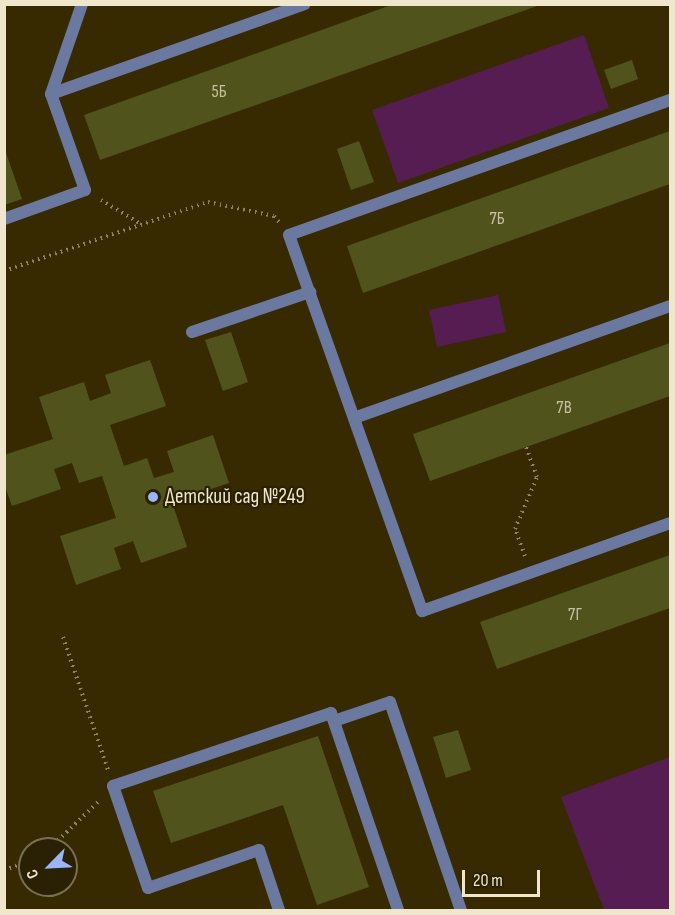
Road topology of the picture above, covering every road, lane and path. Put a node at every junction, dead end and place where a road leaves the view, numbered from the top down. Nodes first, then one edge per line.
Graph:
1 (82, 4) edge
2 (305, 4) edge
3 (51, 94) junction
4 (670, 100) edge
5 (85, 190) junction
6 (4, 219) edge
7 (142, 224) junction
8 (290, 235) junction
9 (4, 271) edge
10 (310, 292) junction
11 (670, 306) edge
12 (192, 332) dead end
13 (354, 418) junction
14 (526, 447) dead end
15 (670, 523) edge
16 (531, 573) junction
17 (63, 637) dead end
18 (334, 721) junction
19 (113, 786) junction
20 (61, 837) edge
21 (279, 910) edge
22 (398, 910) edge
23 (461, 910) edge

1 - 3 lane
2 - 3 lane
3 - 5 lane
4 - 8 lane
5 - 6 lane
5 - 7 path
7 - 8 path
7 - 9 path
8 - 10 lane
10 - 12 lane
10 - 13 lane
11 - 13 lane
13 - 16 lane
14 - 16 path
15 - 16 lane
17 - 19 path
18 - 19 lane
18 - 22 lane
18 - 23 lane
19 - 20 path
19 - 21 lane

